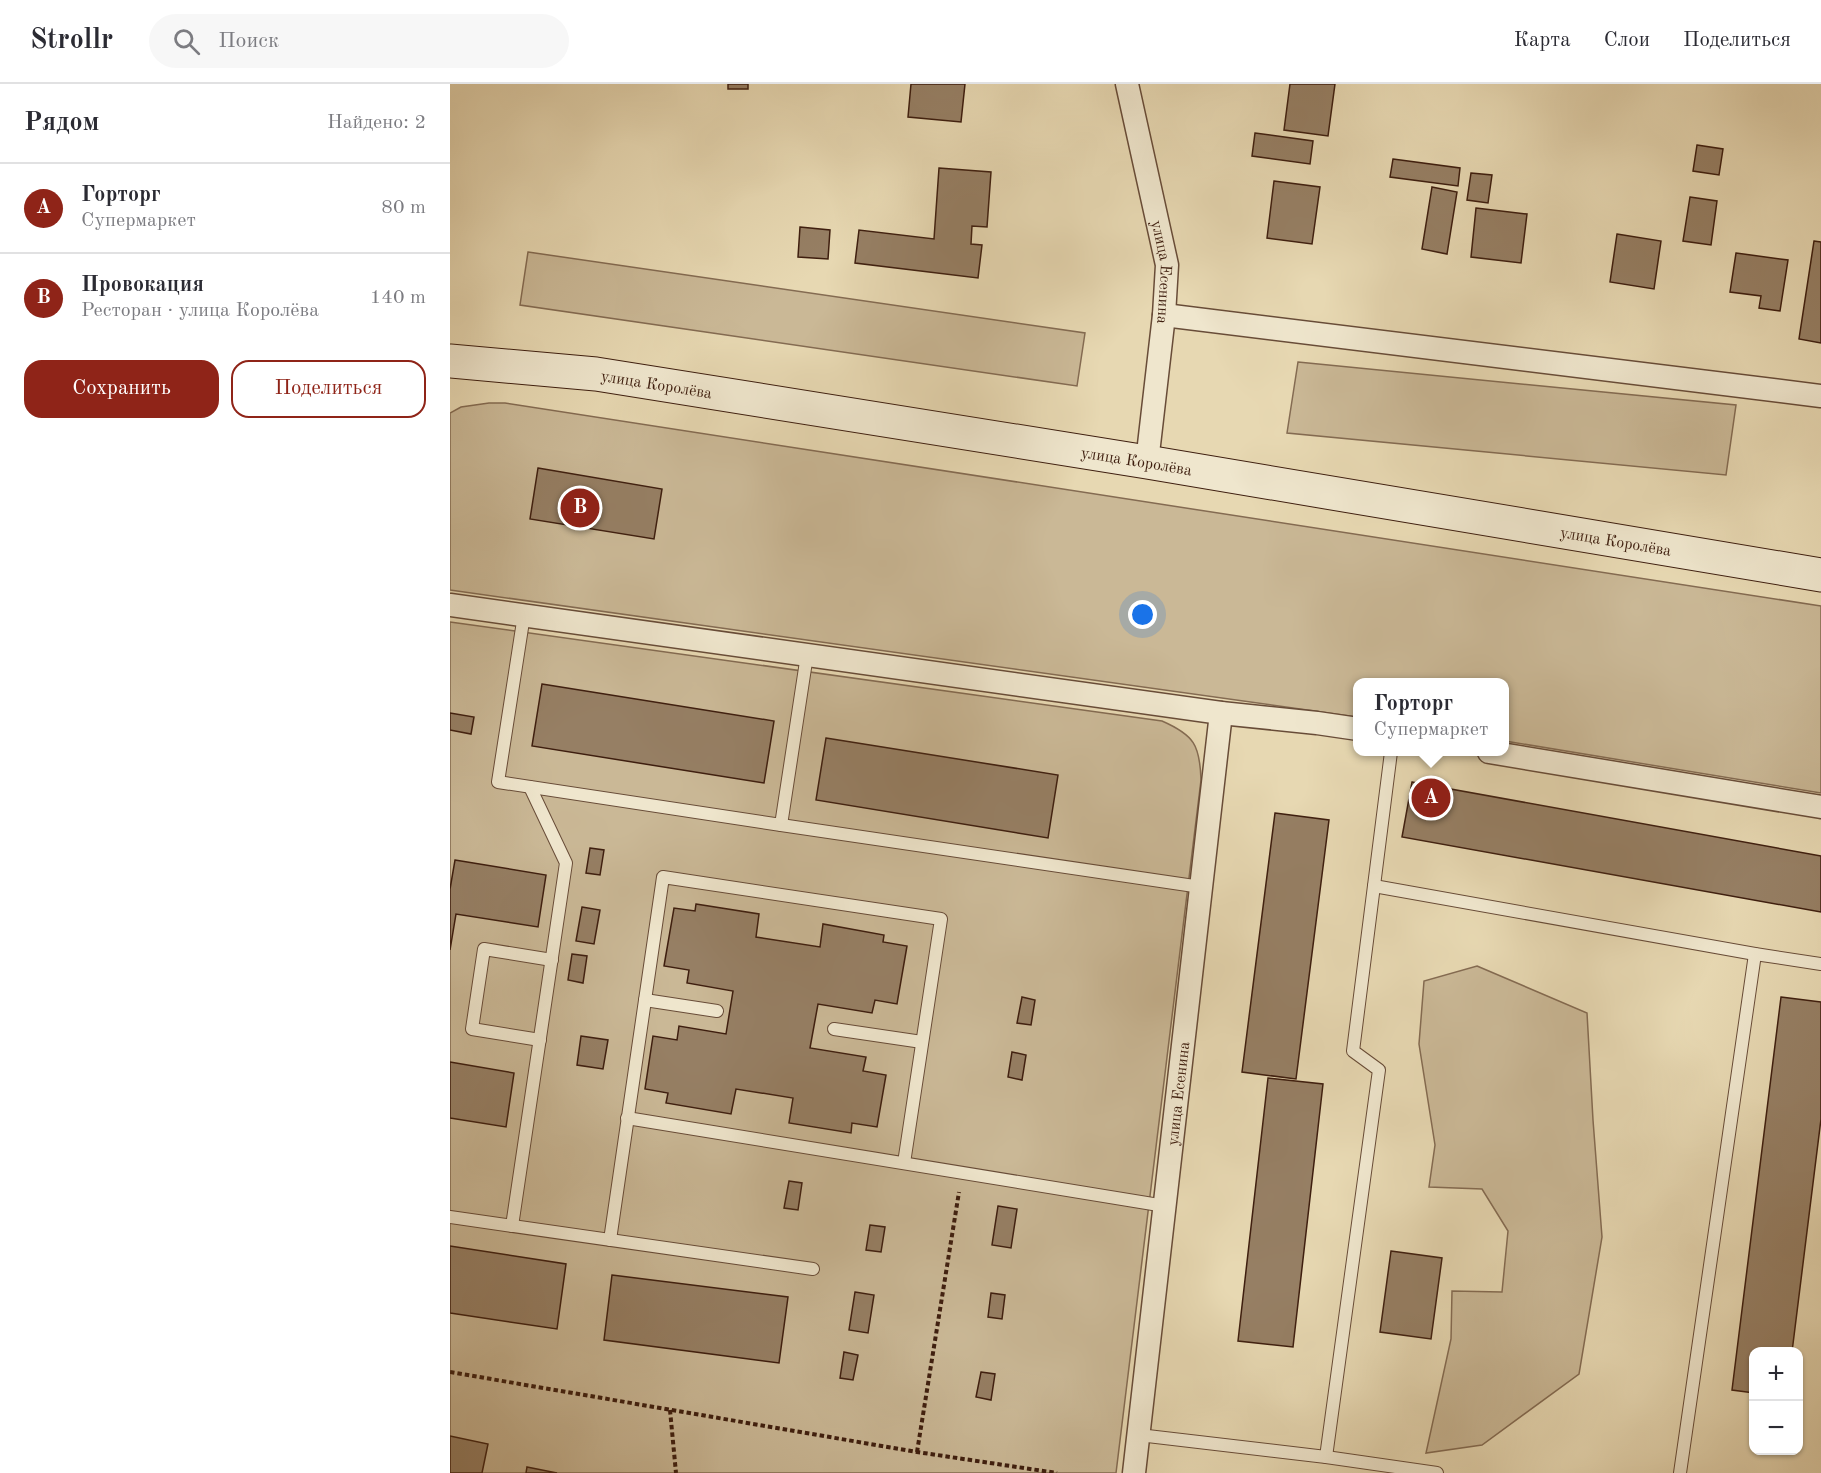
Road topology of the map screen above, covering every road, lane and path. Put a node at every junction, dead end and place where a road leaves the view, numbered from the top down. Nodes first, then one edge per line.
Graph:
1 (1127, 84) edge
2 (1164, 315) junction
3 (450, 362) edge
4 (1821, 396) edge
5 (1148, 462) junction
6 (1821, 575) edge
7 (450, 605) edge
8 (524, 615) junction
9 (807, 655) junction
10 (1221, 713) junction
11 (1353, 728) edge
12 (1509, 755) edge
13 (1390, 756) edge
14 (530, 787) junction
15 (1821, 807) edge
16 (781, 825) junction
17 (1374, 886) junction
18 (1201, 887) junction
19 (1755, 954) junction
20 (552, 960) junction
21 (1821, 964) edge
22 (645, 1000) junction
23 (717, 1011) dead end
24 (834, 1029) dead end
25 (540, 1040) junction
26 (922, 1042) junction
27 (627, 1118) junction
28 (904, 1163) junction
29 (962, 1173) junction
30 (1165, 1206) junction
31 (450, 1217) edge
32 (512, 1226) junction
33 (610, 1240) junction
34 (813, 1269) dead end
35 (450, 1372) edge
36 (670, 1410) junction
37 (1139, 1435) junction
38 (917, 1452) junction
39 (1326, 1457) junction
40 (676, 1473) edge
41 (1057, 1473) edge
42 (1134, 1473) edge
43 (1437, 1473) edge
44 (1680, 1473) edge

1 - 2 street, улица Есенина
2 - 4 street
2 - 5 street, улица Есенина
3 - 5 main road, улица Королёва
5 - 6 main road, улица Королёва
7 - 8 street
8 - 9 street
8 - 14 lane
9 - 10 street
9 - 16 lane
10 - 11 street
10 - 18 street, улица Есенина
12 - 15 street
13 - 17 lane
14 - 16 lane
14 - 20 lane
16 - 18 lane
17 - 19 lane
17 - 39 lane
18 - 30 street, улица Есенина
19 - 21 lane
19 - 44 lane
20 - 25 lane
20 - 25 lane
22 - 23 lane
22 - 26 lane
22 - 27 lane
24 - 26 lane
25 - 32 lane
26 - 28 lane
27 - 28 lane
27 - 33 lane
28 - 29 lane
29 - 30 lane
29 - 38 path
30 - 37 street, улица Есенина
31 - 32 lane
32 - 33 lane
33 - 34 lane
35 - 36 path
36 - 38 path
36 - 40 path
37 - 39 lane
37 - 42 street, улица Есенина
38 - 41 path
39 - 43 lane

